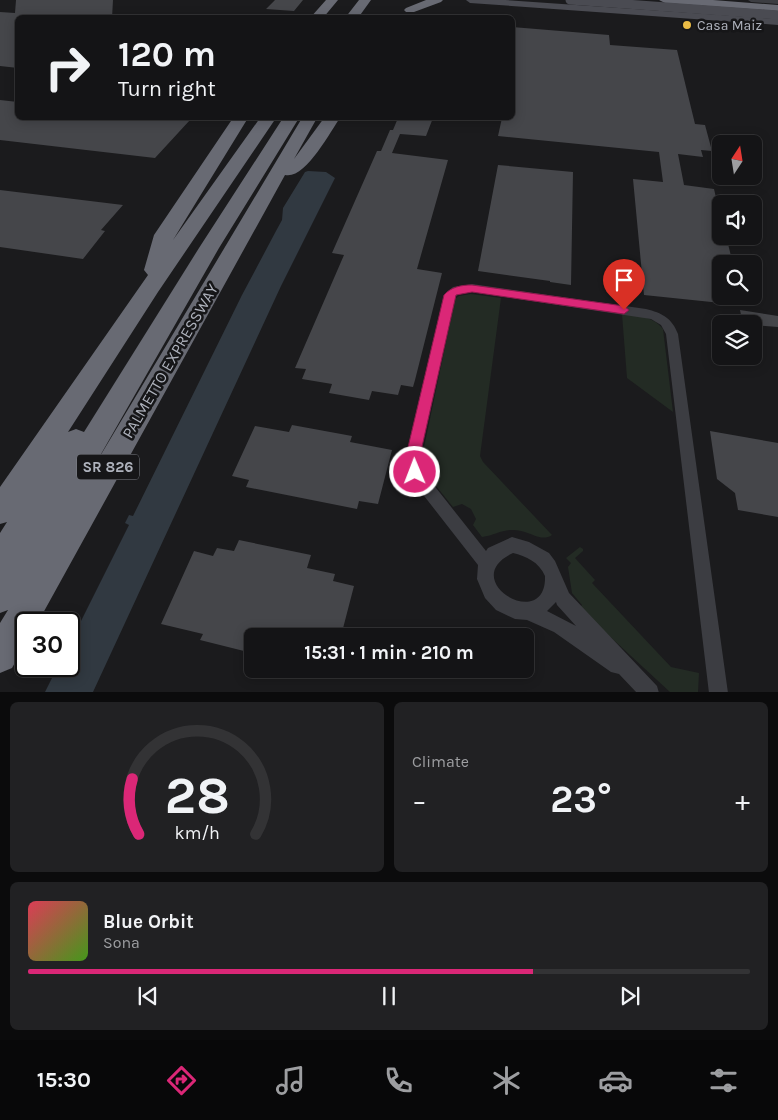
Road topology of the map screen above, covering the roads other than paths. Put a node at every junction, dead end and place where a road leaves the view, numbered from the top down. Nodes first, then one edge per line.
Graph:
1 (332, 0) edge
2 (356, 0) edge
3 (365, 0) edge
4 (372, 0) edge
5 (418, 0) edge
6 (437, 0) edge
7 (470, 0) edge
8 (520, 0) edge
9 (570, 0) edge
10 (597, 0) edge
11 (615, 0) edge
12 (665, 0) edge
13 (751, 0) edge
14 (778, 2) edge
15 (648, 5) edge
16 (778, 13) edge
17 (407, 14) edge
18 (319, 15) edge
19 (344, 15) edge
20 (353, 15) edge
21 (360, 15) edge
22 (778, 22) edge
23 (239, 120) edge
24 (267, 120) edge
25 (280, 120) edge
26 (290, 120) edge
27 (308, 120) edge
28 (331, 120) edge
29 (271, 184) junction
30 (150, 287) junction
31 (0, 511) edge
32 (0, 560) edge
33 (486, 563) junction
34 (552, 573) junction
35 (0, 597) edge
36 (526, 612) junction
37 (0, 656) edge
38 (636, 678) junction
39 (650, 692) edge
40 (719, 692) edge

1 - 18 highway
2 - 19 highway
3 - 20 highway
4 - 21 highway
5 - 17 highway
6 - 17 highway
7 - 15 main road
8 - 16 main road, bridge
9 - 16 main road, bridge
10 - 15 main road
11 - 16 main road, bridge
12 - 16 highway
13 - 14 street
15 - 16 main road
15 - 22 main road
23 - 30 highway
24 - 30 highway
25 - 32 highway
26 - 35 highway
27 - 29 highway, PALMETTO EXPRESSWAY / SR 826
28 - 29 highway
29 - 37 highway, PALMETTO EXPRESSWAY / SR 826
30 - 31 highway
33 - 34 street
33 - 36 street
33 - 40 street
34 - 36 street
34 - 38 street
36 - 38 street
38 - 39 street

